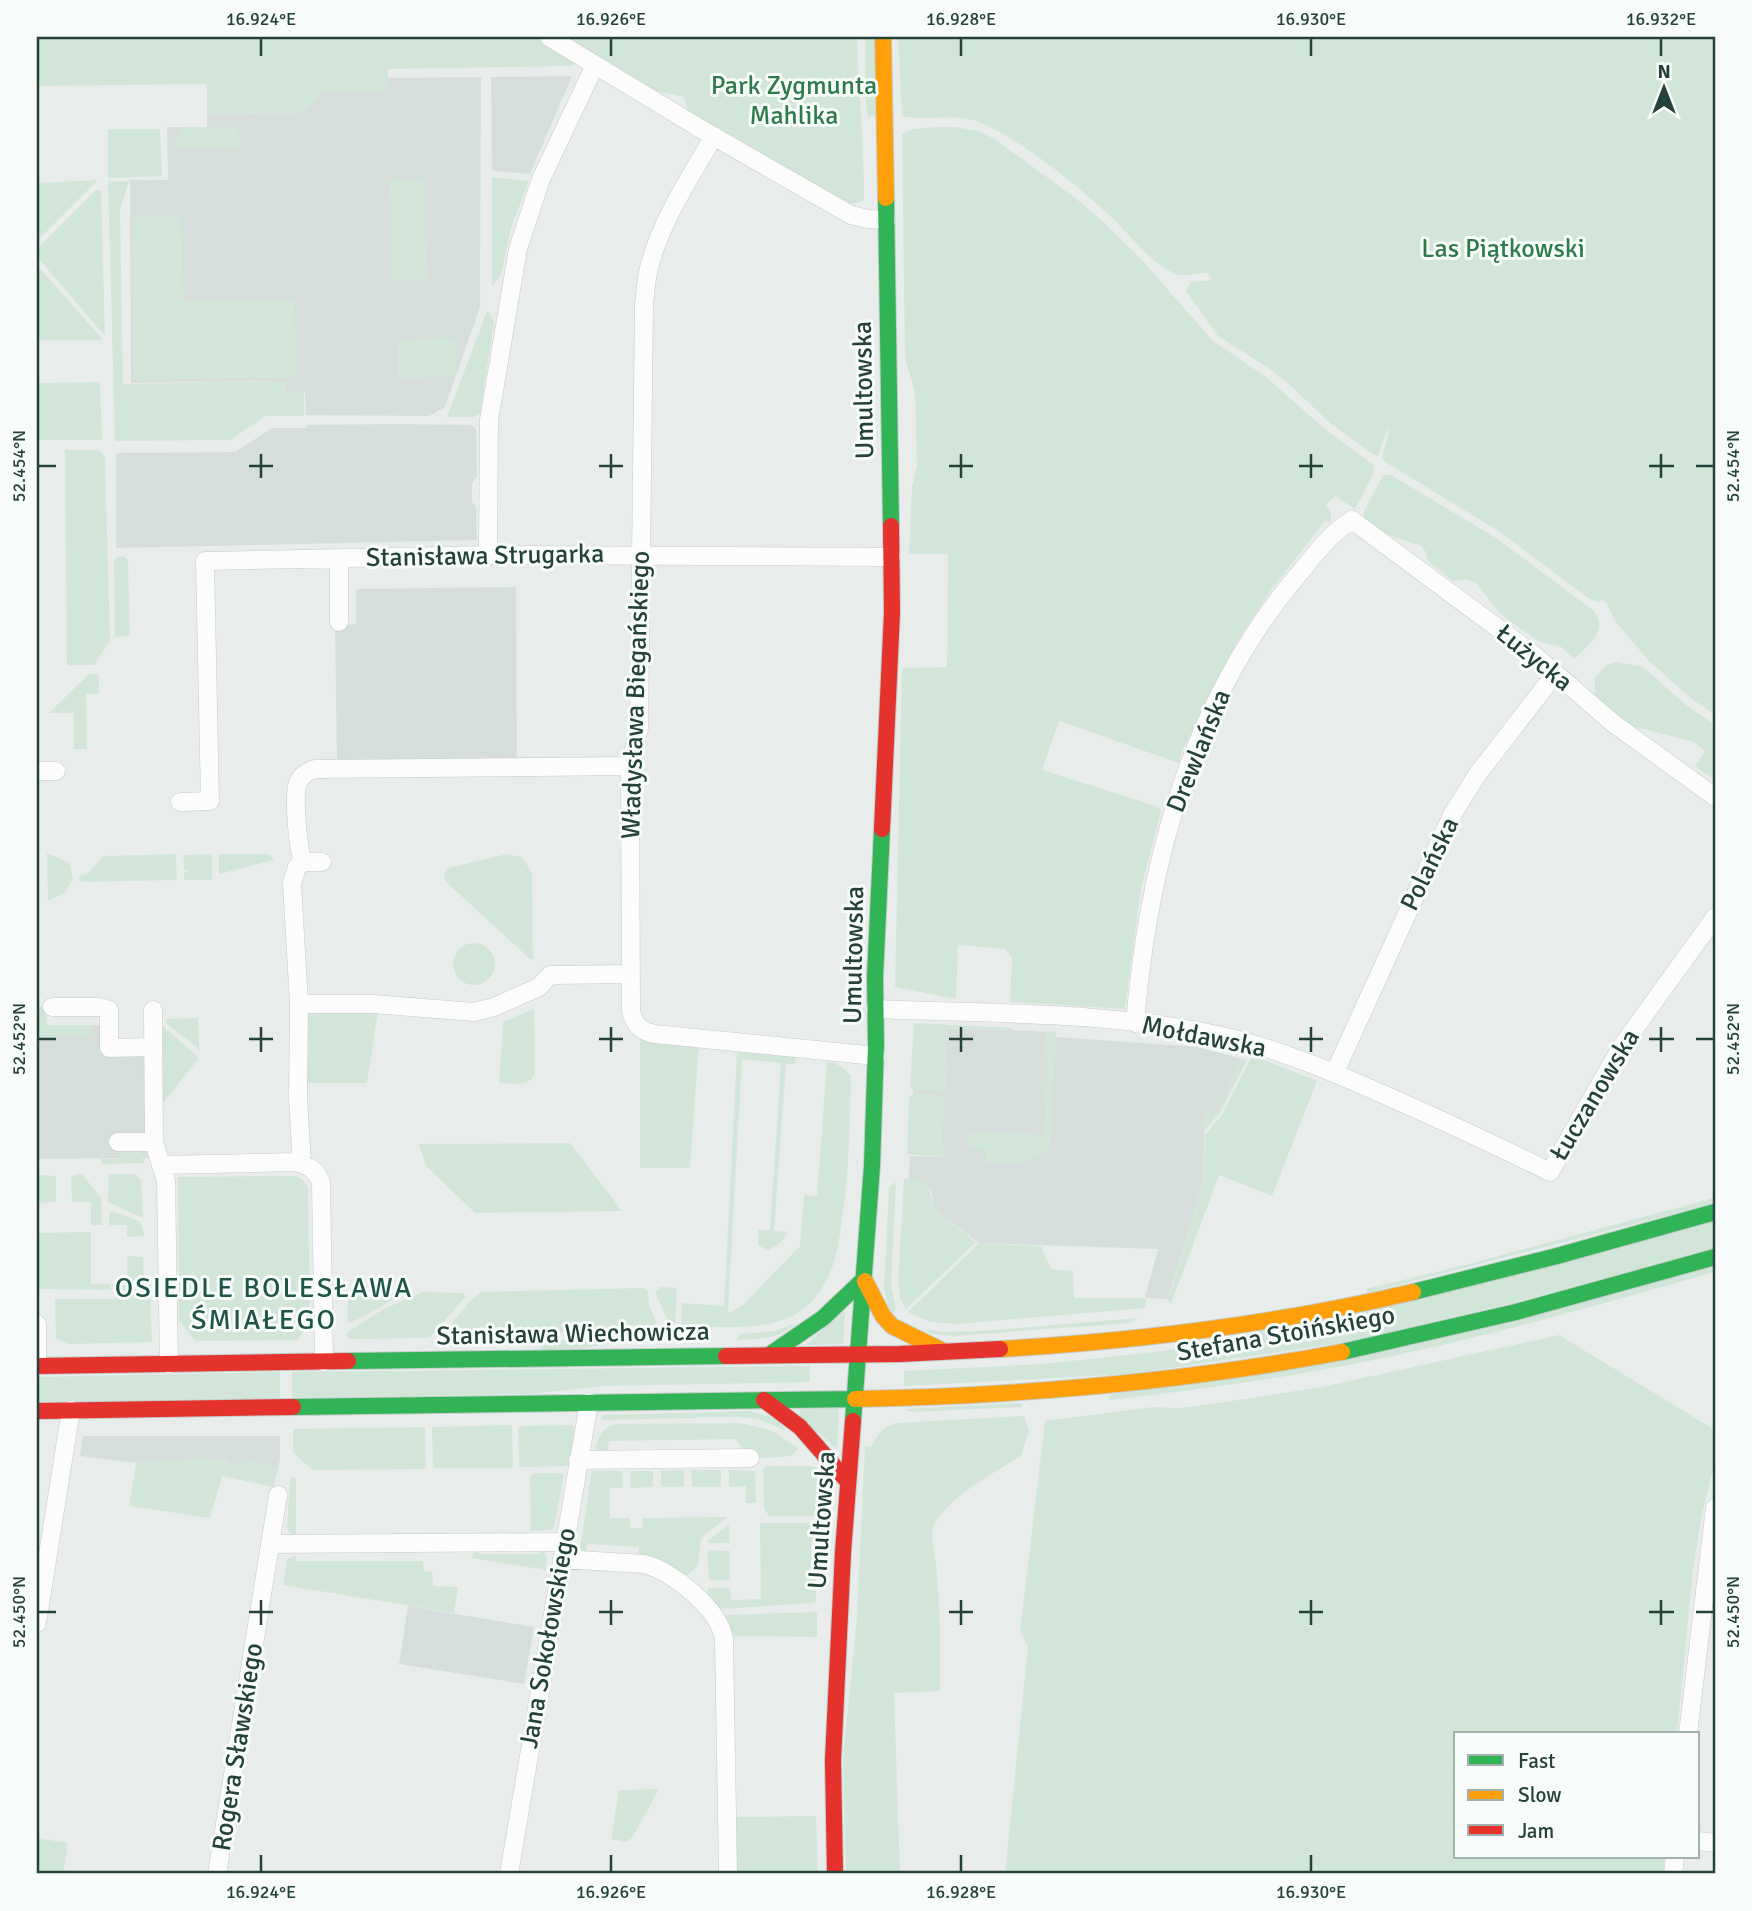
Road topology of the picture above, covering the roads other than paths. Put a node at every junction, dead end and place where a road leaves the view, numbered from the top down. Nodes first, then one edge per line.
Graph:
1 (549, 37) edge
2 (883, 37) edge
3 (595, 65) junction
4 (714, 136) junction
5 (886, 220) junction
6 (1352, 520) joint
7 (488, 555) junction
8 (640, 555) junction
9 (891, 557) junction
10 (339, 558) junction
11 (340, 622) dead end
12 (1555, 674) junction
13 (630, 766) junction
14 (37, 771) edge
15 (56, 771) dead end
16 (1715, 797) edge
17 (180, 802) dead end
18 (1715, 917) edge
19 (631, 974) junction
20 (299, 1004) junction
21 (51, 1007) dead end
22 (875, 1009) junction
23 (153, 1010) dead end
24 (1135, 1023) junction
25 (153, 1047) junction
26 (876, 1056) junction
27 (1335, 1073) junction
28 (118, 1142) dead end
29 (154, 1142) junction
30 (302, 1164) junction
31 (162, 1165) junction
32 (1550, 1172) joint
33 (1715, 1212) edge
34 (1715, 1257) edge
35 (864, 1279) junction
36 (37, 1324) edge
37 (945, 1352) junction
38 (769, 1355) junction
39 (859, 1355) junction
40 (324, 1362) junction
41 (169, 1364) junction
42 (37, 1366) edge
43 (856, 1399) junction
44 (765, 1400) junction
45 (589, 1402) junction
46 (71, 1410) junction
47 (37, 1411) edge
48 (750, 1458) dead end
49 (578, 1460) junction
50 (848, 1482) junction
51 (278, 1495) dead end
52 (1715, 1508) edge
53 (271, 1544) junction
54 (563, 1550) junction
55 (1710, 1607) edge
56 (37, 1623) edge
57 (1688, 1732) edge
58 (217, 1874) edge
59 (509, 1874) edge
60 (728, 1874) edge
61 (835, 1874) edge

1 - 3 street
2 - 5 street, Umultowska
3 - 4 street
3 - 7 street
4 - 5 street
4 - 8 street, Władysława Biegańskiego
5 - 9 street, Umultowska
6 - 12 street, Łużycka
6 - 24 street, Drewlańska
7 - 8 street, Stanisława Strugarka
7 - 10 street, Stanisława Strugarka
8 - 9 street, Stanisława Strugarka
8 - 13 street, Władysława Biegańskiego
9 - 22 street, Umultowska
10 - 11 street
10 - 17 street, Stanisława Strugarka
12 - 16 street, Łużycka
12 - 27 street, Polańska
13 - 19 street, Władysława Biegańskiego
13 - 20 street
14 - 15 street
18 - 32 street, Łuczanowska
19 - 20 street
19 - 26 street, Władysława Biegańskiego
20 - 30 street
21 - 25 street
22 - 24 street, Mołdawska
22 - 26 street, Umultowska
23 - 25 street
24 - 27 street, Mołdawska
25 - 29 street
26 - 35 street, Umultowska
27 - 32 street, Mołdawska
28 - 29 street
29 - 31 street
30 - 31 street
30 - 40 street
31 - 41 street
33 - 37 street, Stefana Stoińskiego
34 - 43 street, Stefana Stoińskiego
35 - 37 street
35 - 38 street
35 - 39 street, Umultowska
36 - 42 street
37 - 39 street, Stefana Stoińskiego
38 - 39 street, Stanisława Wiechowicza
38 - 40 street, Stanisława Wiechowicza
39 - 43 street, Umultowska
40 - 41 street, Stanisława Wiechowicza
41 - 42 street, Stanisława Wiechowicza
43 - 44 street
43 - 50 street, Umultowska
44 - 45 street
44 - 50 street
45 - 46 street
45 - 49 street, Jana Sokołowskiego
46 - 47 street
46 - 56 street
48 - 49 street
49 - 54 street, Jana Sokołowskiego
50 - 61 street, Umultowska
51 - 53 street, Rogera Sławskiego
52 - 55 street
53 - 54 street
53 - 58 street, Rogera Sławskiego
54 - 59 street, Jana Sokołowskiego
54 - 60 street
55 - 57 street

